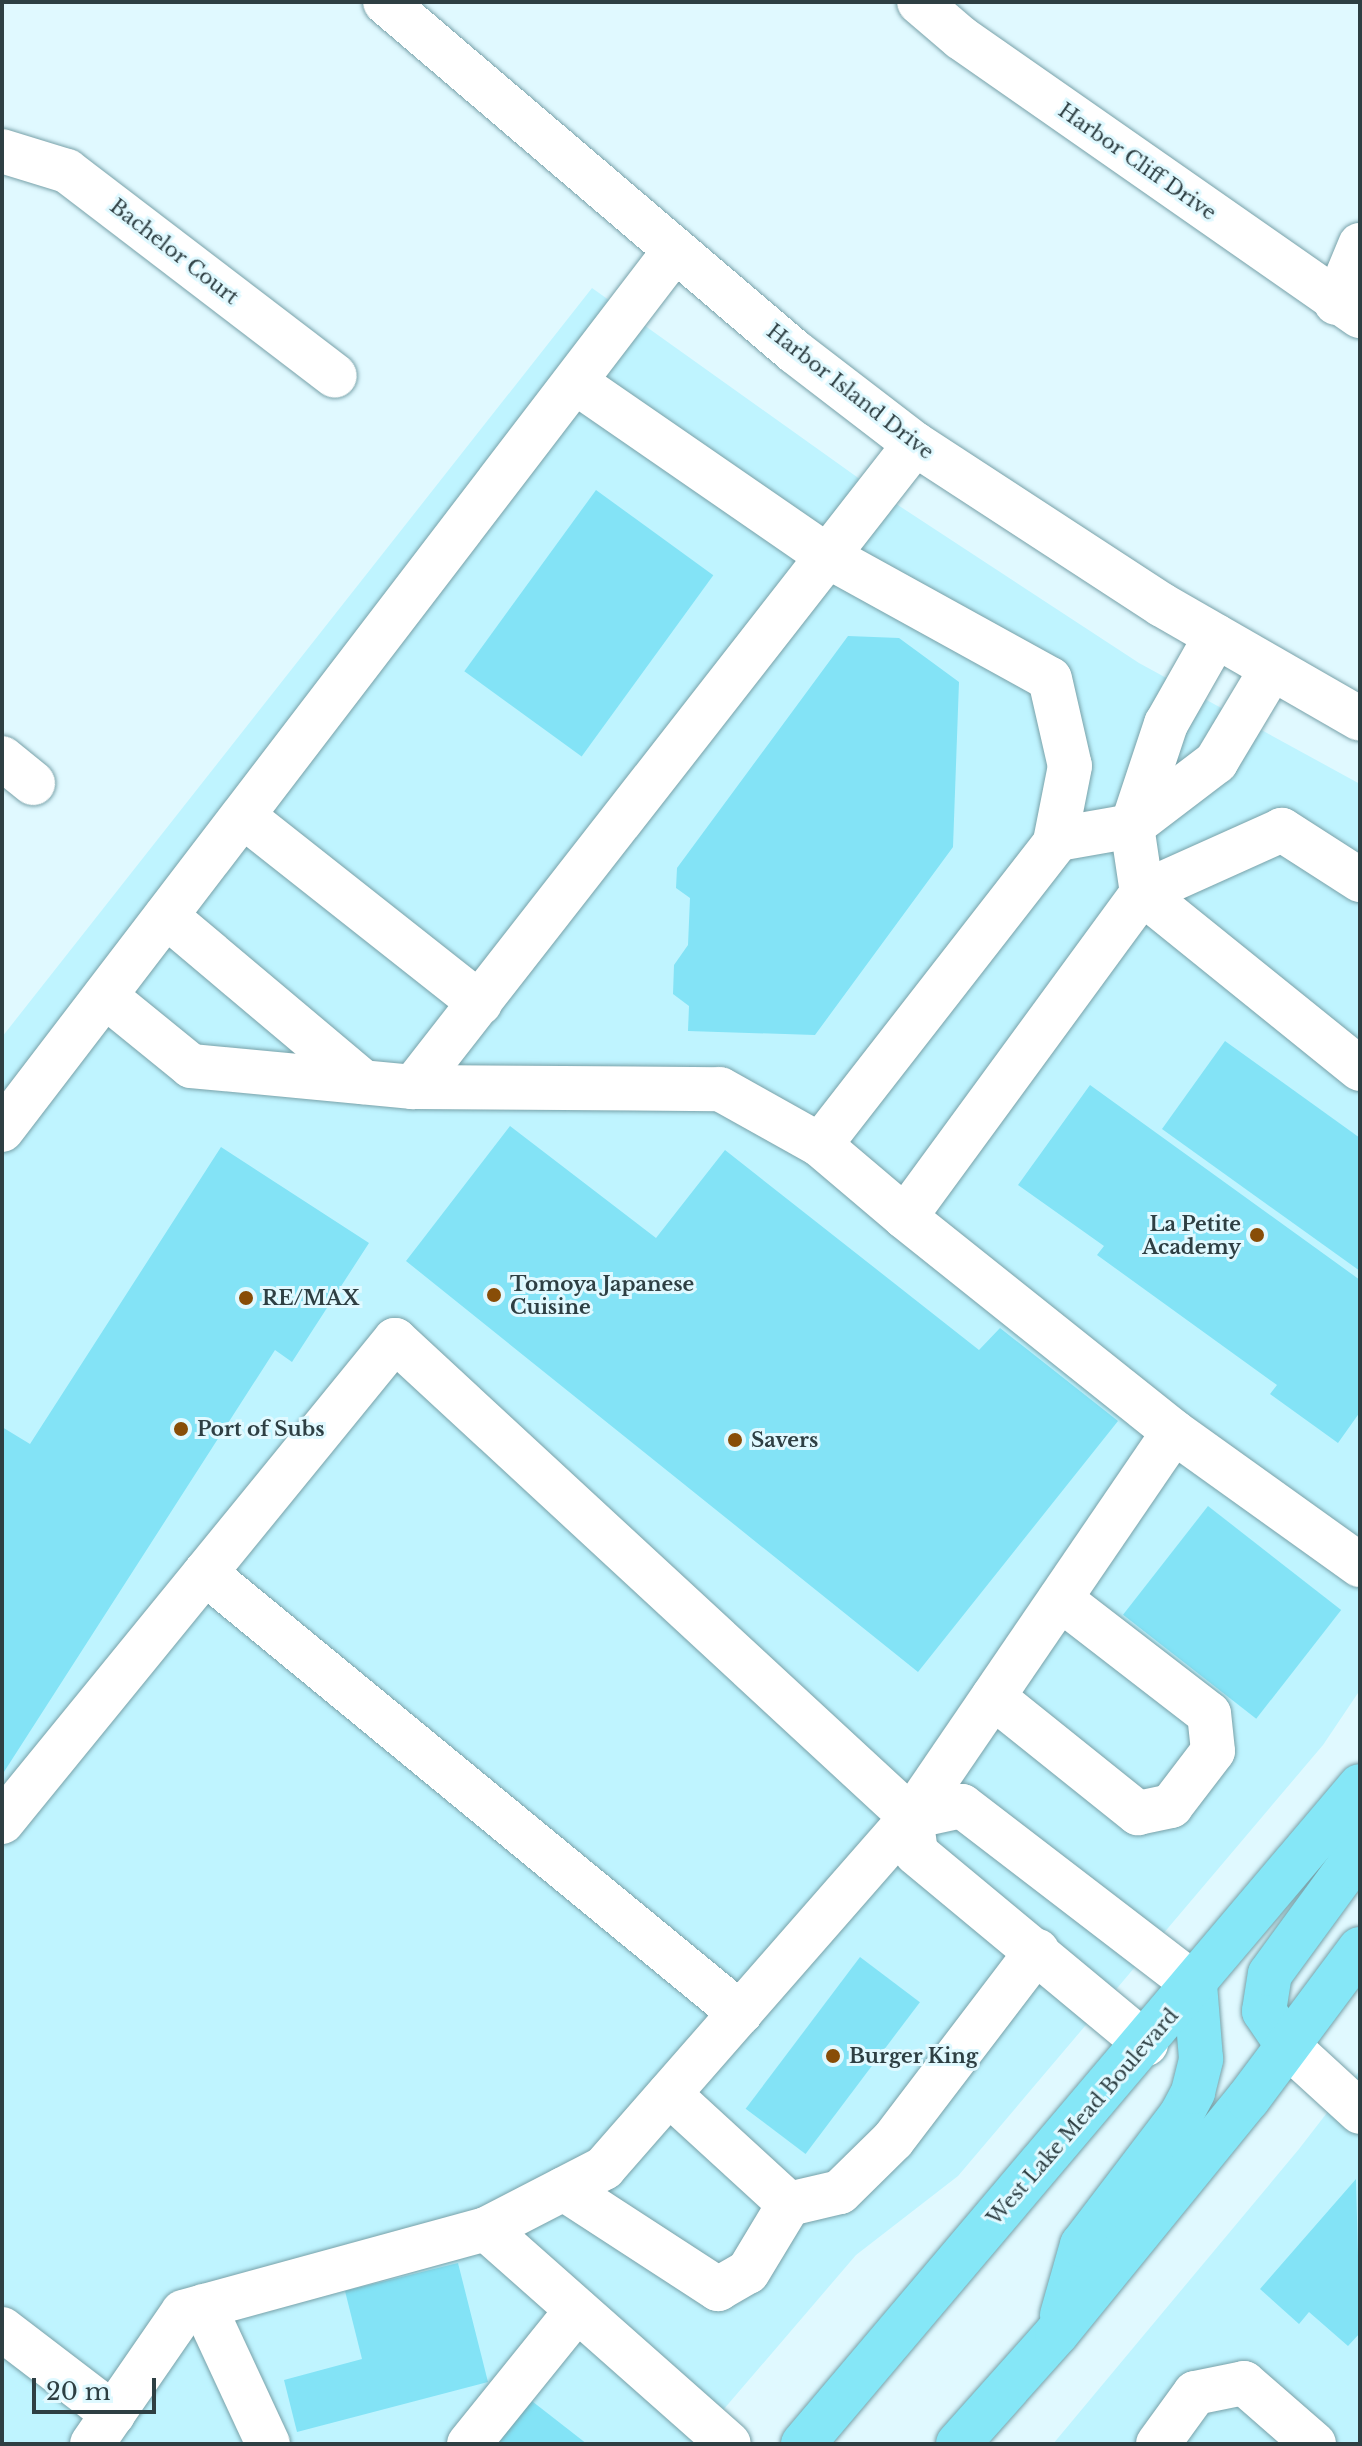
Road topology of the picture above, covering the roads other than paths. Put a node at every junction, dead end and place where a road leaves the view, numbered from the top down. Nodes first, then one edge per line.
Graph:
1 (385, 2) edge
2 (919, 2) edge
3 (968, 20) edge
4 (2, 151) edge
5 (1360, 245) edge
6 (675, 250) junction
7 (1348, 310) edge
8 (335, 376) dead end
9 (575, 382) junction
10 (915, 444) junction
11 (829, 557) junction
12 (1216, 636) junction
13 (1271, 670) junction
14 (1360, 719) edge
15 (243, 816) junction
16 (1132, 826) junction
17 (1055, 842) junction
18 (1360, 880) edge
19 (1142, 893) junction
20 (166, 916) junction
21 (105, 996) junction
22 (480, 1003) junction
23 (1360, 1069) edge
24 (363, 1082) junction
25 (413, 1087) junction
26 (2, 1130) edge
27 (820, 1145) junction
28 (905, 1217) junction
29 (1174, 1432) junction
30 (1359, 1562) edge
31 (205, 1573) junction
32 (1060, 1599) junction
33 (993, 1697) junction
34 (1360, 1786) edge
35 (911, 1817) junction
36 (2, 1822) edge
37 (1360, 1823) edge
38 (1360, 1949) edge
39 (1037, 1951) junction
40 (1195, 1985) junction
41 (740, 2013) junction
42 (1146, 2044) junction
43 (1287, 2045) junction
44 (669, 2094) junction
45 (1360, 2112) edge
46 (564, 2189) junction
47 (789, 2204) junction
48 (486, 2229) junction
49 (204, 2306) junction
50 (577, 2310) junction
51 (2, 2329) edge
52 (1057, 2333) junction
53 (102, 2429) edge
54 (268, 2444) edge
55 (469, 2444) edge
56 (729, 2444) edge
57 (803, 2444) edge
58 (958, 2444) edge
59 (1158, 2444) edge
60 (1314, 2444) edge

1 - 6 street, Harbor Island Drive
2 - 3 street, Harbor Cliff Drive
3 - 7 street, Harbor Cliff Drive
4 - 8 street, Bachelor Court
5 - 7 street
6 - 9 street
6 - 10 street, Harbor Island Drive
9 - 11 street
9 - 15 street
10 - 11 street
10 - 12 street, Harbor Island Drive
11 - 17 street
11 - 22 street
12 - 13 street, Harbor Island Drive
12 - 16 street
13 - 14 street, Harbor Island Drive
13 - 16 street
15 - 20 street
15 - 22 street
16 - 17 street
16 - 19 street
17 - 27 street
18 - 19 street
19 - 23 street
19 - 28 street
20 - 21 street
20 - 24 street
21 - 24 street
21 - 26 street
22 - 25 street
24 - 25 street
25 - 27 street
27 - 28 street
28 - 29 street
29 - 30 street
29 - 32 street
31 - 35 street
31 - 36 street
31 - 41 street
32 - 33 street
32 - 33 street
33 - 35 street
34 - 40 main road, West Lake Mead Boulevard
35 - 39 street
35 - 40 street
35 - 41 street
37 - 43 main road
38 - 43 main road
39 - 42 street
39 - 47 street
40 - 42 main road, West Lake Mead Boulevard
40 - 52 main road
41 - 44 street
42 - 57 main road, West Lake Mead Boulevard
43 - 45 street
43 - 52 main road
44 - 46 street
44 - 47 street
46 - 47 street
46 - 48 street
48 - 49 street
48 - 50 street
49 - 53 street
49 - 54 street
50 - 55 street
50 - 56 street
51 - 53 street
52 - 58 main road
59 - 60 street

